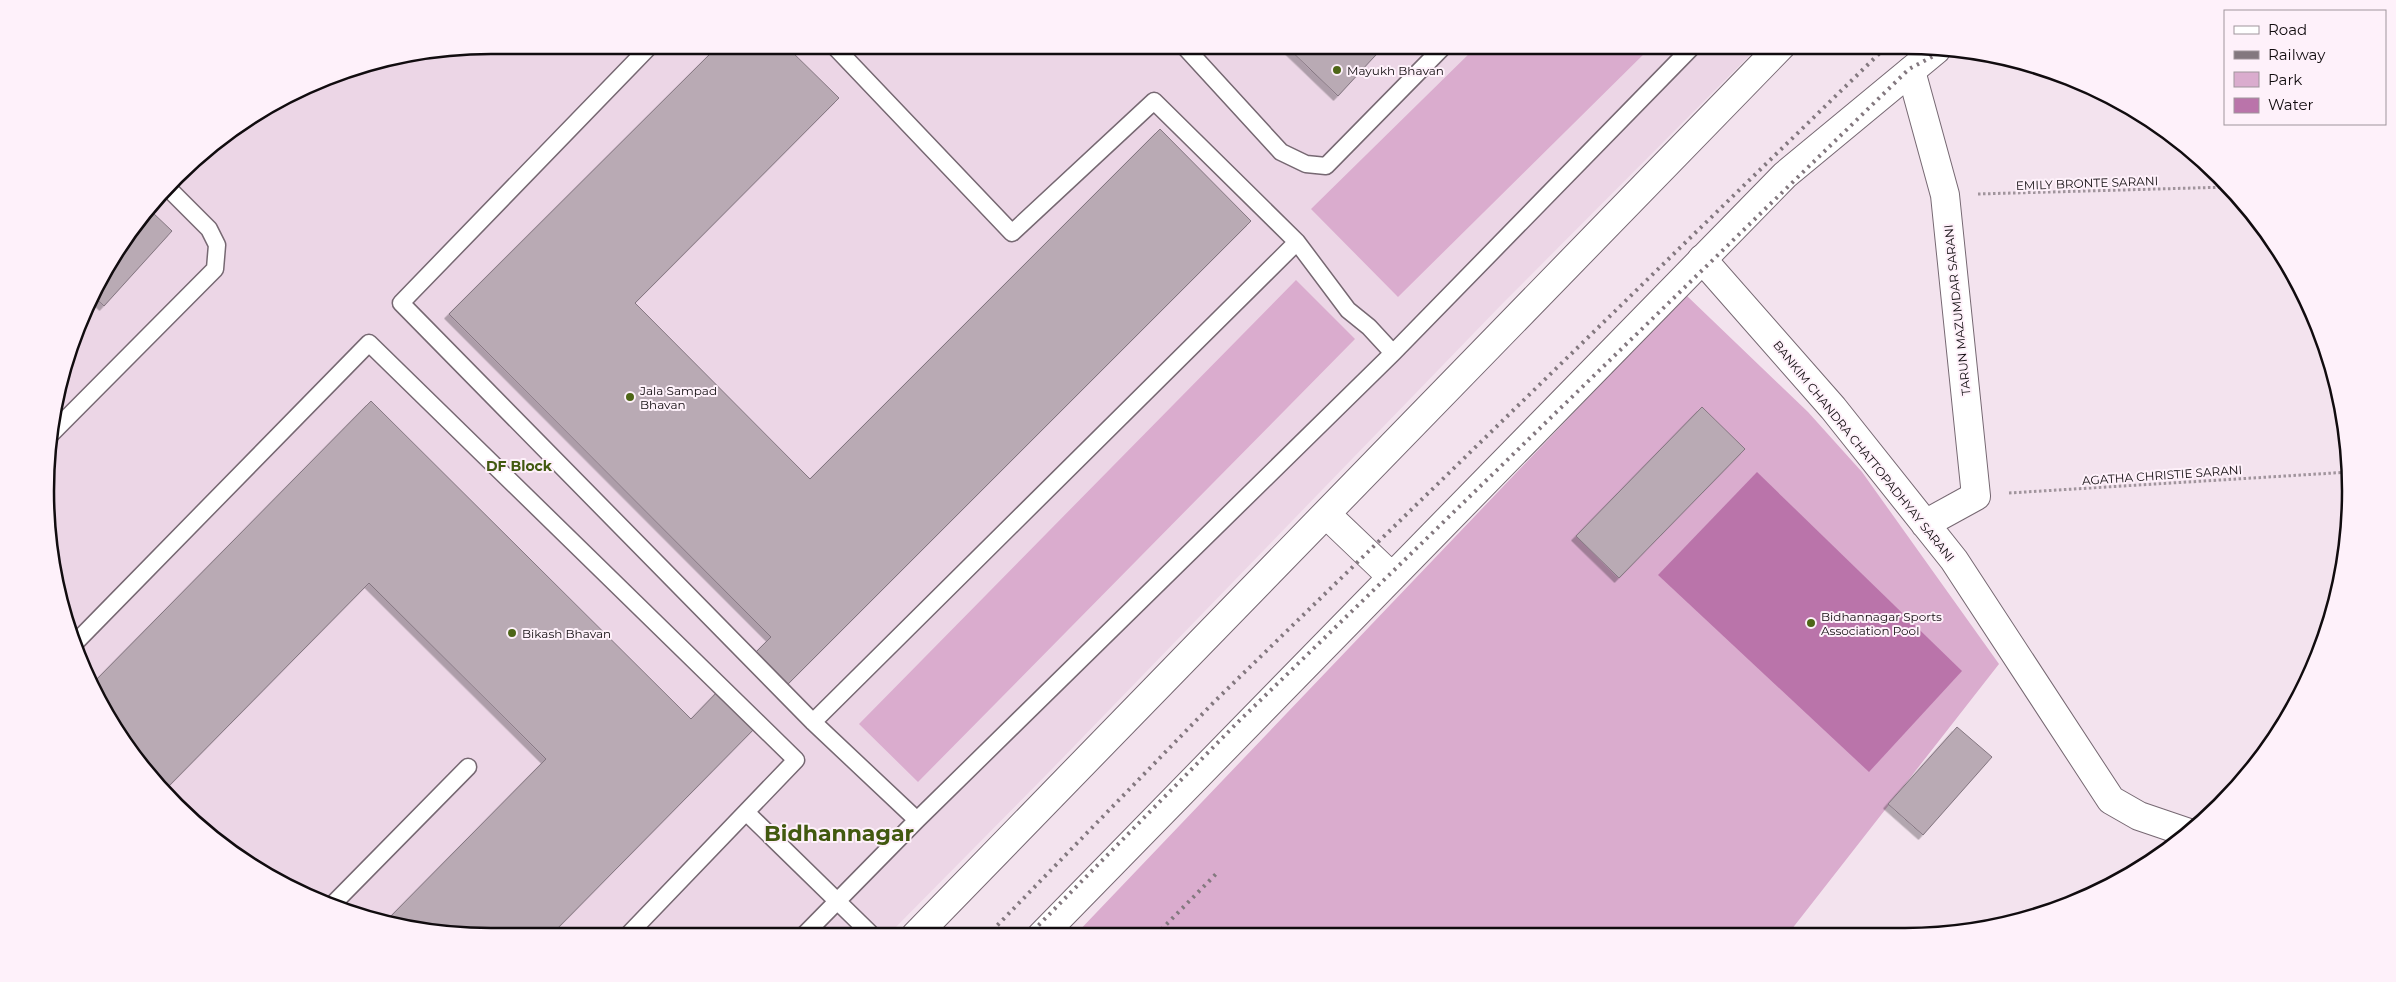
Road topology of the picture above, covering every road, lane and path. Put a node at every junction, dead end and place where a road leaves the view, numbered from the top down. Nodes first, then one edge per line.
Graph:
1 (642, 54) edge
2 (841, 54) edge
3 (1191, 54) edge
4 (1437, 54) edge
5 (1685, 54) edge
6 (1773, 54) edge
7 (1930, 55) edge
8 (1910, 71) junction
9 (2219, 187) edge
10 (172, 193) edge
11 (1945, 195) junction
12 (1297, 242) junction
13 (1702, 259) junction
14 (1393, 353) junction
15 (58, 427) edge
16 (2341, 473) edge
17 (1976, 496) junction
18 (1326, 514) junction
19 (1925, 524) junction
20 (1392, 577) junction
21 (79, 638) edge
22 (813, 722) junction
23 (468, 766) dead end
24 (746, 812) junction
25 (917, 820) junction
26 (2181, 830) edge
27 (337, 900) edge
28 (838, 902) junction
29 (635, 928) edge
30 (811, 928) edge
31 (865, 928) edge
32 (923, 928) edge
33 (1049, 928) edge

1 - 22 lane
2 - 12 lane
3 - 4 lane
5 - 14 lane
6 - 18 main road
7 - 8 main road
8 - 11 main road, TARUN MAZUMDAR SARANI
8 - 13 main road
9 - 11 path, EMILY BRONTE SARANI
10 - 15 lane
11 - 17 main road, TARUN MAZUMDAR SARANI
12 - 14 lane
12 - 22 lane
13 - 19 main road, BANKIM CHANDRA CHATTOPADHYAY SARANI
13 - 20 main road
14 - 25 lane
16 - 17 path, AGATHA CHRISTIE SARANI
17 - 19 main road
18 - 20 main road
18 - 32 main road
19 - 26 main road, BANKIM CHANDRA CHATTOPADHYAY SARANI
20 - 33 main road
21 - 24 lane
22 - 25 lane
23 - 27 lane
24 - 28 lane
24 - 29 lane
25 - 28 lane
28 - 30 lane
28 - 31 lane

